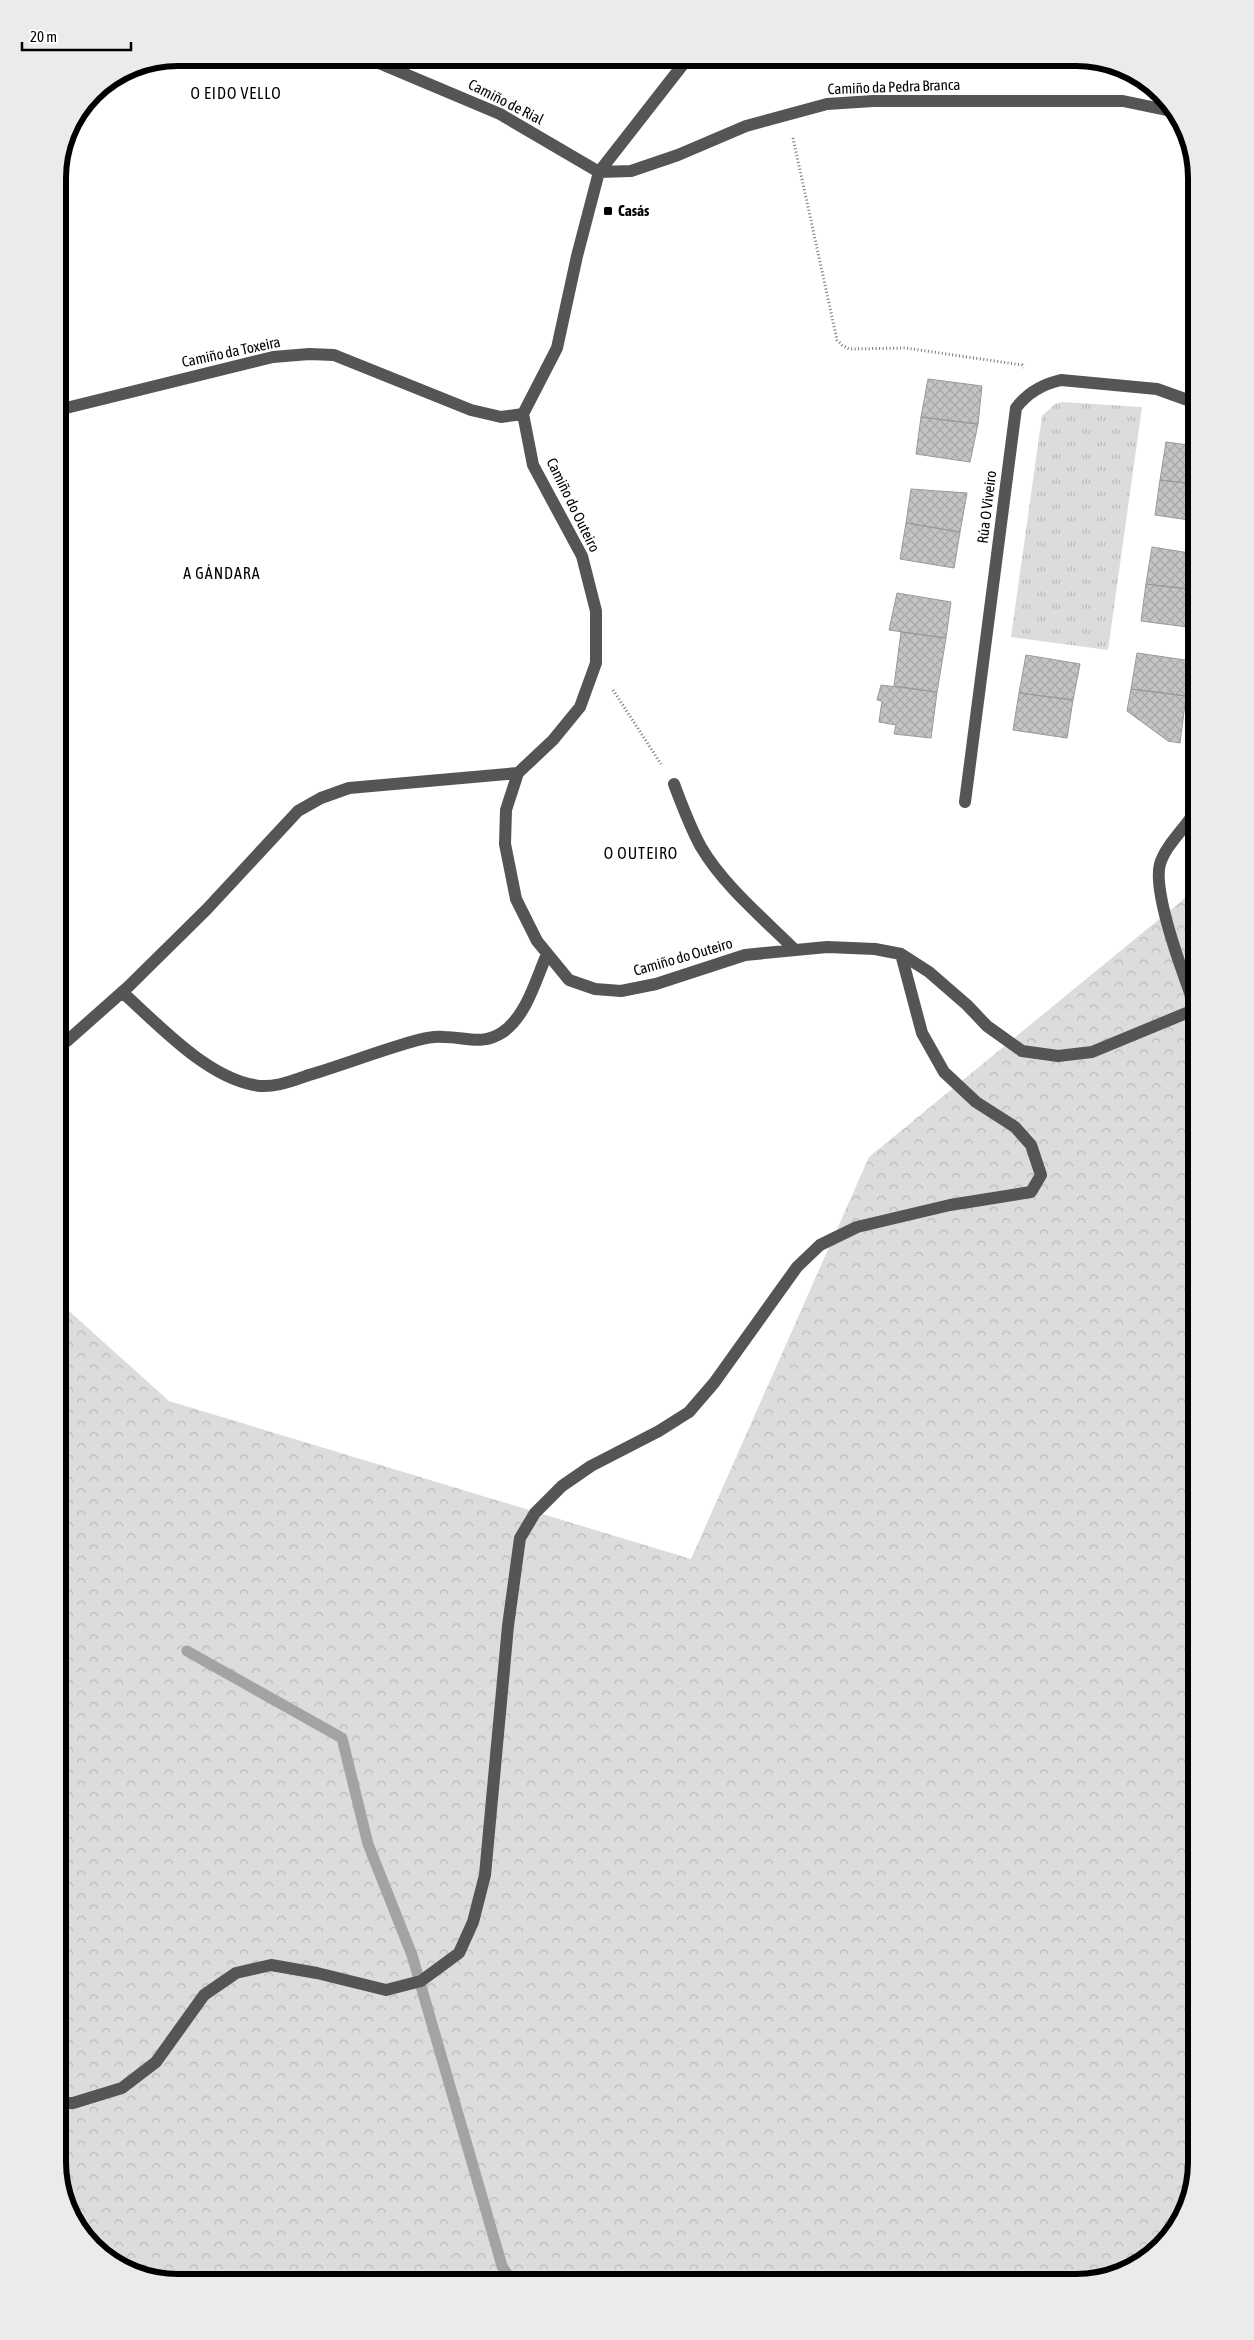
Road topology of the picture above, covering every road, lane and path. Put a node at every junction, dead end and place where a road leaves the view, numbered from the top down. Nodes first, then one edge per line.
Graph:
1 (386, 66) edge
2 (682, 66) edge
3 (1156, 100) edge
4 (1153, 106) junction
5 (1165, 110) edge
6 (788, 113) junction
7 (599, 172) junction
8 (1033, 390) junction
9 (1188, 400) edge
10 (66, 408) edge
11 (523, 414) junction
12 (596, 663) junction
13 (518, 773) junction
14 (674, 784) joint
15 (965, 802) dead end
16 (1188, 821) edge
17 (795, 950) junction
18 (547, 954) junction
19 (902, 954) junction
20 (1188, 985) edge
21 (122, 992) junction
22 (1188, 1012) edge
23 (66, 1041) edge
24 (66, 2103) edge

1 - 7 street, Camiño de Rial
2 - 7 street
3 - 4 street
4 - 5 street, Camiño da Pedra Branca
4 - 6 street, Camiño da Pedra Branca
6 - 7 street, Camiño da Pedra Branca
6 - 8 path
7 - 11 street
8 - 9 street, Rúa O Viveiro
8 - 15 street, Rúa O Viveiro
10 - 11 street, Camiño da Toxeira
11 - 12 street, Camiño do Outeiro
12 - 13 street, Camiño do Outeiro
12 - 14 path
13 - 18 street, Camiño do Outeiro
13 - 21 street
14 - 17 street
16 - 20 street
17 - 18 street, Camiño do Outeiro
17 - 19 street, Camiño do Outeiro
18 - 21 street
19 - 22 street, Camiño do Outeiro
19 - 24 street
21 - 23 street

